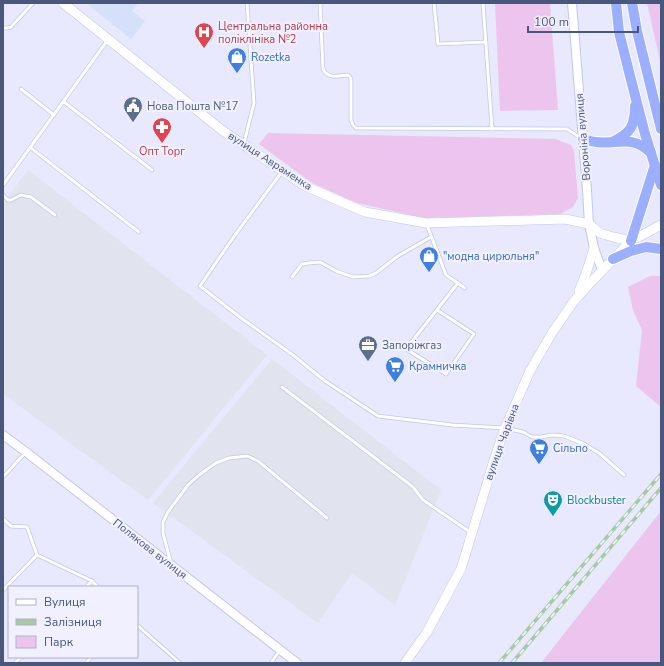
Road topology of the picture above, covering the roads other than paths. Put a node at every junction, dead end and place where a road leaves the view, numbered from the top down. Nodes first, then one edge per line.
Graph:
1 (33, 3) edge
2 (63, 3) edge
3 (247, 3) edge
4 (320, 3) edge
5 (434, 3) edge
6 (483, 3) edge
7 (572, 3) edge
8 (616, 3) edge
9 (632, 3) edge
10 (265, 25) dead end
11 (248, 26) junction
12 (3, 28) edge
13 (108, 40) junction
14 (486, 42) junction
15 (21, 89) dead end
16 (635, 95) junction
17 (64, 102) junction
18 (54, 115) junction
19 (492, 129) junction
20 (661, 129) edge
21 (583, 139) junction
22 (612, 142) junction
23 (243, 144) junction
24 (30, 148) junction
25 (651, 153) junction
26 (655, 165) junction
27 (152, 170) dead end
28 (283, 171) junction
29 (3, 185) edge
30 (661, 185) edge
31 (3, 195) edge
32 (55, 215) dead end
33 (426, 223) junction
34 (589, 224) junction
35 (661, 225) edge
36 (140, 232) dead end
37 (432, 237) junction
38 (631, 241) junction
39 (594, 248) junction
40 (661, 249) edge
41 (612, 259) junction
42 (602, 270) junction
43 (292, 277) dead end
44 (458, 283) junction
45 (465, 288) dead end
46 (574, 301) junction
47 (437, 310) junction
48 (282, 387) dead end
49 (505, 428) junction
50 (3, 435) edge
51 (26, 452) junction
52 (624, 475) dead end
53 (3, 477) edge
54 (327, 518) dead end
55 (3, 519) edge
56 (471, 533) junction
57 (37, 555) junction
58 (172, 566) junction
59 (92, 581) junction
60 (87, 586) edge
61 (97, 586) edge
62 (3, 590) edge
63 (138, 626) edge
64 (280, 650) junction
65 (175, 659) junction
66 (171, 663) edge
67 (180, 663) edge
68 (271, 663) edge
69 (297, 663) edge
70 (406, 663) edge

1 - 12 lane
2 - 13 main road, вулиця Авраменка
3 - 11 lane
4 - 19 lane
5 - 14 lane
6 - 14 lane
7 - 21 street, Вороніна вулиця
8 - 16 highway
9 - 20 highway
10 - 11 lane
11 - 23 lane
13 - 17 lane
13 - 23 main road, вулиця Авраменка
14 - 19 lane
15 - 18 lane
16 - 22 highway
16 - 25 highway
17 - 18 lane
17 - 27 lane
18 - 24 lane
19 - 21 lane
21 - 22 highway
21 - 34 street, Вороніна вулиця
22 - 25 highway
23 - 28 main road, вулиця Авраменка
24 - 29 lane
24 - 36 lane
25 - 26 highway
26 - 30 highway
26 - 38 highway
28 - 33 main road, вулиця Авраменка
28 - 49 lane
31 - 32 lane
33 - 34 main road, вулиця Авраменка
33 - 37 lane
34 - 38 main road
34 - 39 street, Вороніна вулиця
35 - 38 main road, вулиця Чарівна
37 - 43 lane
37 - 44 lane
38 - 41 main road, вулиця Чарівна
39 - 42 street, Вороніна вулиця
39 - 46 main road
40 - 41 highway
41 - 42 main road, вулиця Чарівна
42 - 46 main road, вулиця Чарівна
44 - 45 lane
44 - 47 lane
46 - 49 main road, вулиця Чарівна
47 - 47 lane
48 - 56 lane
49 - 52 lane
49 - 56 main road, вулиця Чарівна
50 - 51 street, Полякова вулиця
51 - 53 lane
51 - 58 street, Полякова вулиця
54 - 58 lane
55 - 57 lane
56 - 70 main road, вулиця Чарівна
57 - 59 lane
57 - 62 lane
58 - 64 street, Полякова вулиця
59 - 60 lane
59 - 61 lane
63 - 65 lane
64 - 68 lane
64 - 69 street, Полякова вулиця
65 - 66 lane
65 - 67 lane

